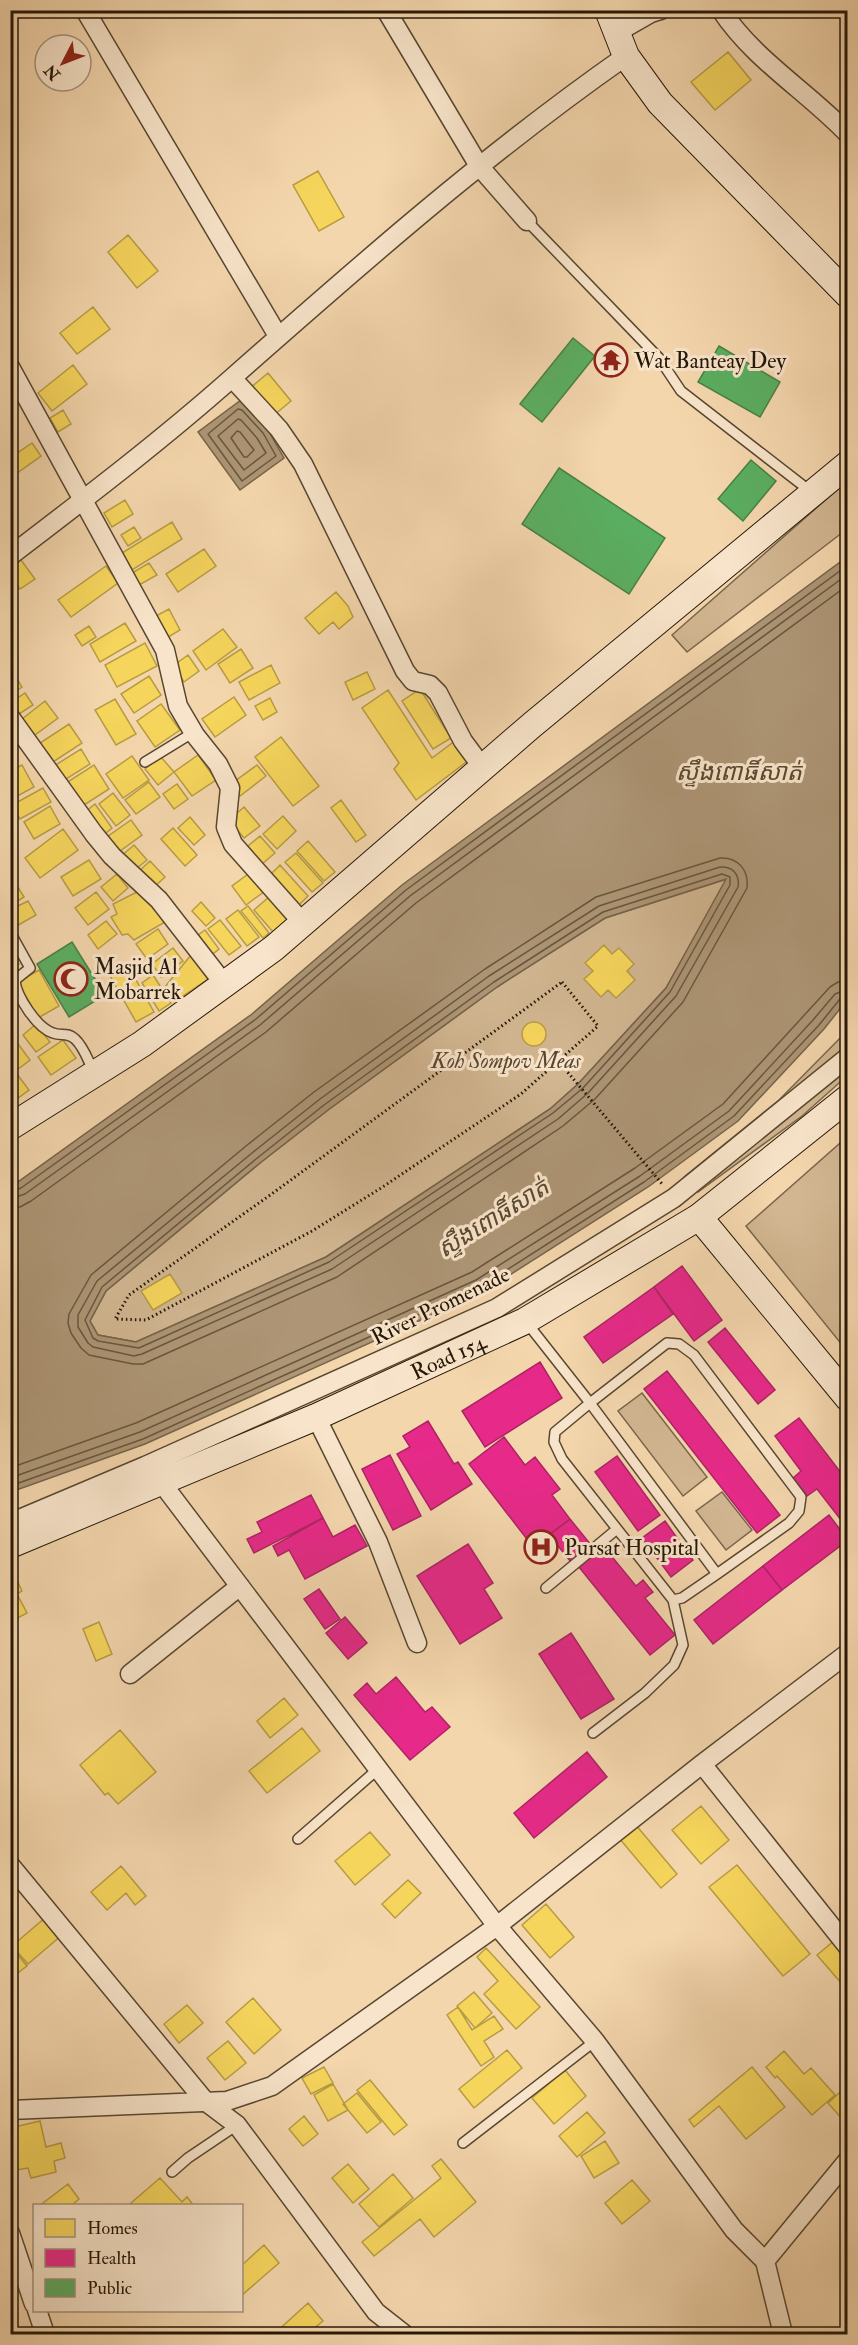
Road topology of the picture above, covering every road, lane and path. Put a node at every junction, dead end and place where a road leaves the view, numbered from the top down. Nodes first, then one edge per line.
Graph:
1 (85, 10) edge
2 (386, 10) edge
3 (661, 10) edge
4 (721, 10) edge
5 (617, 33) edge
6 (848, 134) edge
7 (479, 166) junction
8 (527, 221) joint
9 (848, 296) edge
10 (278, 336) junction
11 (10, 367) edge
12 (232, 378) junction
13 (848, 464) edge
14 (813, 494) junction
15 (83, 500) junction
16 (10, 556) edge
17 (10, 717) edge
18 (194, 732) junction
19 (145, 762) dead end
20 (483, 768) junction
21 (302, 922) junction
22 (10, 932) edge
23 (225, 985) junction
24 (848, 1057) edge
25 (559, 1061) junction
26 (95, 1075) junction
27 (848, 1098) edge
28 (10, 1128) edge
29 (670, 1193) junction
30 (699, 1217) junction
31 (525, 1321) junction
32 (848, 1398) edge
33 (590, 1403) junction
34 (316, 1417) junction
35 (161, 1482) junction
36 (10, 1523) edge
37 (616, 1529) junction
38 (10, 1545) edge
39 (717, 1574) junction
40 (240, 1586) junction
41 (546, 1588) dead end
42 (673, 1600) junction
43 (417, 1643) dead end
44 (848, 1653) edge
45 (130, 1674) dead end
46 (593, 1732) dead end
47 (702, 1764) junction
48 (378, 1769) junction
49 (298, 1839) dead end
50 (10, 1865) edge
51 (497, 1926) junction
52 (848, 1947) edge
53 (595, 2041) junction
54 (205, 2101) junction
55 (10, 2110) edge
56 (237, 2125) junction
57 (463, 2143) dead end
58 (848, 2160) edge
59 (172, 2172) dead end
60 (10, 2233) edge
61 (765, 2261) junction
62 (33, 2301) edge
63 (38, 2312) edge
64 (45, 2334) edge
65 (404, 2334) edge
66 (783, 2334) edge

1 - 10 street
2 - 7 street
3 - 5 street
4 - 6 street
5 - 7 street
5 - 9 street
7 - 8 street
7 - 10 street
8 - 14 lane
10 - 12 street
11 - 15 street
12 - 15 street
12 - 20 street
13 - 14 street
14 - 20 street
15 - 16 street
15 - 18 street
17 - 23 street
18 - 19 lane
18 - 21 street
20 - 21 street
21 - 23 street
22 - 26 lane
23 - 26 street
24 - 29 street, River Promenade
25 - 25 path
25 - 29 path
26 - 28 street
27 - 30 street, Road 154
29 - 30 street
29 - 36 street, River Promenade
30 - 31 street, Road 154
30 - 32 street
31 - 33 lane
31 - 34 street, Road 154
33 - 37 lane
33 - 39 lane
33 - 39 lane
34 - 35 street, Road 154
34 - 43 street
35 - 38 street, Road 154
35 - 40 street
37 - 41 lane
37 - 42 lane
39 - 42 lane
40 - 45 street
40 - 48 street
42 - 46 lane
44 - 47 street
47 - 51 street
47 - 52 street
48 - 49 lane
48 - 51 street
50 - 54 street
51 - 53 street
51 - 54 street
53 - 57 lane
53 - 61 street
54 - 55 street
54 - 56 street
56 - 59 lane
56 - 65 street
58 - 61 street
60 - 62 street
61 - 66 street
63 - 64 street

